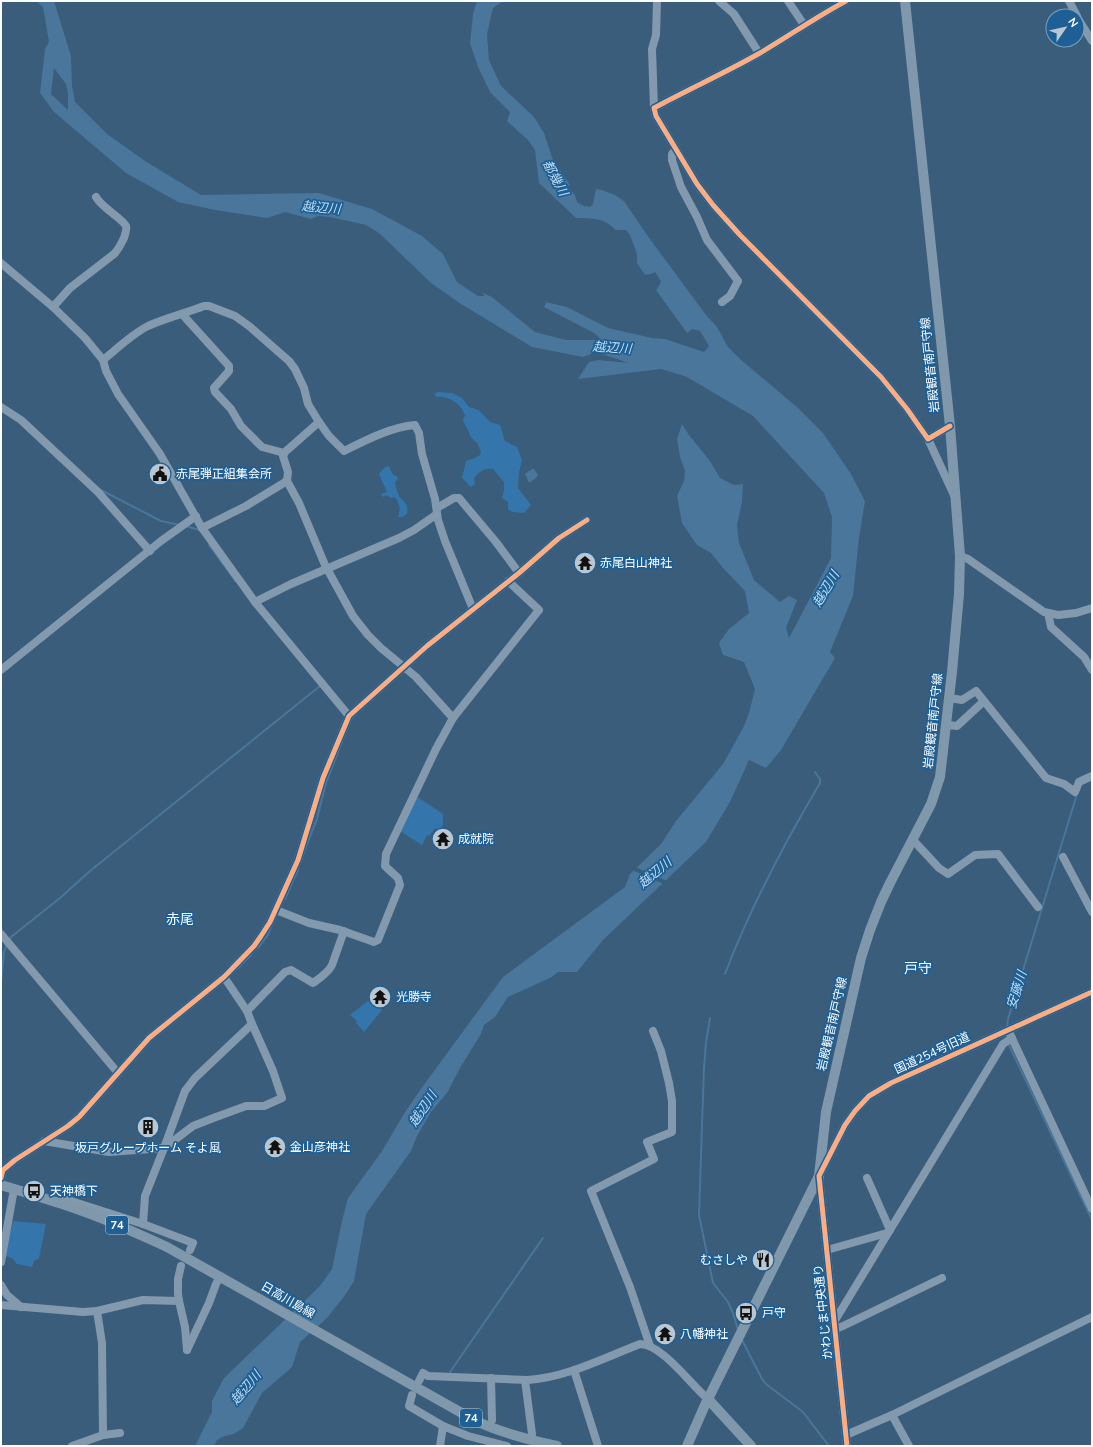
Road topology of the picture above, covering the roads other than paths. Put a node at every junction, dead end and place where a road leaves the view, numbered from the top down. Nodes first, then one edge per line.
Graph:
1 (657, 1) edge
2 (719, 1) edge
3 (788, 1) edge
4 (846, 1) edge
5 (905, 1) edge
6 (804, 25) junction
7 (1085, 29) edge
8 (1092, 41) edge
9 (759, 54) junction
10 (654, 108) junction
11 (676, 149) junction
12 (96, 197) dead end
13 (2, 267) edge
14 (722, 302) dead end
15 (53, 307) junction
16 (182, 314) junction
17 (103, 360) junction
18 (1, 407) edge
19 (319, 422) junction
20 (950, 426) junction
21 (928, 439) junction
22 (284, 453) junction
23 (287, 480) junction
24 (956, 501) junction
25 (437, 511) junction
26 (196, 516) junction
27 (587, 520) dead end
28 (202, 528) junction
29 (150, 551) junction
30 (960, 556) junction
31 (328, 568) junction
32 (519, 573) junction
33 (508, 581) junction
34 (255, 602) junction
35 (1092, 608) edge
36 (473, 609) junction
37 (1048, 613) junction
38 (405, 666) junction
39 (1, 670) edge
40 (1092, 670) edge
41 (949, 698) junction
42 (984, 701) junction
43 (349, 716) junction
44 (453, 718) junction
45 (946, 725) junction
46 (1092, 776) edge
47 (913, 840) junction
48 (1063, 857) dead end
49 (1038, 907) dead end
50 (277, 910) junction
51 (1092, 912) edge
52 (344, 931) junction
53 (1, 934) edge
54 (224, 977) junction
55 (1092, 992) edge
56 (247, 1010) junction
57 (252, 1024) junction
58 (1008, 1029) junction
59 (653, 1031) dead end
60 (1012, 1038) junction
61 (118, 1073) junction
62 (44, 1141) junction
63 (164, 1148) junction
64 (819, 1176) junction
65 (1, 1178) edge
66 (867, 1178) dead end
67 (1, 1186) edge
68 (14, 1189) junction
69 (58, 1202) junction
70 (1092, 1209) edge
71 (143, 1224) junction
72 (888, 1232) junction
73 (190, 1250) dead end
74 (826, 1250) junction
75 (1, 1262) edge
76 (181, 1266) dead end
77 (224, 1278) junction
78 (942, 1278) dead end
79 (1, 1285) edge
80 (179, 1301) junction
81 (1, 1306) edge
82 (21, 1307) junction
83 (96, 1311) junction
84 (1092, 1317) edge
85 (835, 1325) junction
86 (650, 1346) junction
87 (574, 1370) junction
88 (492, 1378) junction
89 (525, 1380) junction
90 (419, 1381) dead end
91 (412, 1395) dead end
92 (708, 1399) junction
93 (892, 1415) junction
94 (492, 1420) dead end
95 (443, 1426) junction
96 (120, 1433) dead end
97 (846, 1434) junction
98 (103, 1435) junction
99 (492, 1441) edge
100 (535, 1441) edge
101 (72, 1446) edge
102 (440, 1446) edge
103 (507, 1446) edge
104 (557, 1446) edge
105 (598, 1446) edge
106 (687, 1446) edge
107 (751, 1446) edge
108 (847, 1446) edge
109 (909, 1446) edge

1 - 10 street
2 - 9 street
3 - 6 street
4 - 6 street
5 - 20 main road, 岩殿観音南戸守線
6 - 9 street
7 - 8 street
9 - 10 street
10 - 11 street
11 - 14 street
11 - 21 street
12 - 15 street
13 - 15 street
15 - 17 street
16 - 17 street
16 - 19 street
16 - 22 street
17 - 26 street
18 - 29 street
19 - 22 street
19 - 25 street
20 - 21 street
20 - 24 main road, 岩殿観音南戸守線
21 - 24 street
22 - 23 street
23 - 28 street
23 - 31 street
24 - 30 main road, 岩殿観音南戸守線
25 - 31 street
25 - 32 street
25 - 36 street
26 - 28 street
26 - 29 street
27 - 32 street
28 - 34 street
29 - 39 street
30 - 37 street
30 - 41 main road, 岩殿観音南戸守線
31 - 34 street
31 - 38 street
32 - 33 street
33 - 36 street
33 - 44 street
34 - 43 street
35 - 37 street
36 - 38 street
37 - 40 street
38 - 43 street
38 - 44 street
41 - 42 street
41 - 45 main road, 岩殿観音南戸守線
42 - 45 street
42 - 46 street
43 - 50 street
44 - 52 street
45 - 47 main road, 岩殿観音南戸守線
47 - 49 street
47 - 64 main road, 岩殿観音南戸守線
48 - 51 street
50 - 52 street
50 - 54 street
52 - 56 street
53 - 61 street
54 - 56 street
54 - 61 street
55 - 58 street, 国道254号旧道
56 - 57 street
57 - 63 street
57 - 63 street
58 - 60 street
58 - 64 street, 国道254号旧道
59 - 86 street
60 - 70 street
60 - 72 street
61 - 62 street
62 - 63 street
62 - 65 street
63 - 71 street
64 - 74 street, かわじま中央通り
64 - 92 main road, 岩殿観音南戸守線
66 - 72 street
67 - 68 main road, 日高川島線 / 74
68 - 69 main road, 日高川島線 / 74
68 - 75 street
69 - 71 street
69 - 77 main road, 日高川島線 / 74
71 - 73 street
72 - 74 street
72 - 85 street
74 - 85 street, かわじま中央通り
76 - 80 street
77 - 80 street
77 - 100 main road, 日高川島線 / 74
78 - 85 street
79 - 82 street
80 - 83 street
81 - 82 street
82 - 83 street
83 - 98 street
84 - 93 street
85 - 97 street, かわじま中央通り
86 - 87 street
86 - 92 street
87 - 89 street
87 - 105 street
88 - 89 street
88 - 90 street
88 - 94 street
89 - 100 street
91 - 95 street
92 - 106 main road
92 - 107 main road
93 - 97 street
93 - 109 street
95 - 99 street
95 - 102 street
96 - 98 street
97 - 108 street, かわじま中央通り
98 - 101 street
99 - 103 street
100 - 104 main road, 日高川島線 / 74

